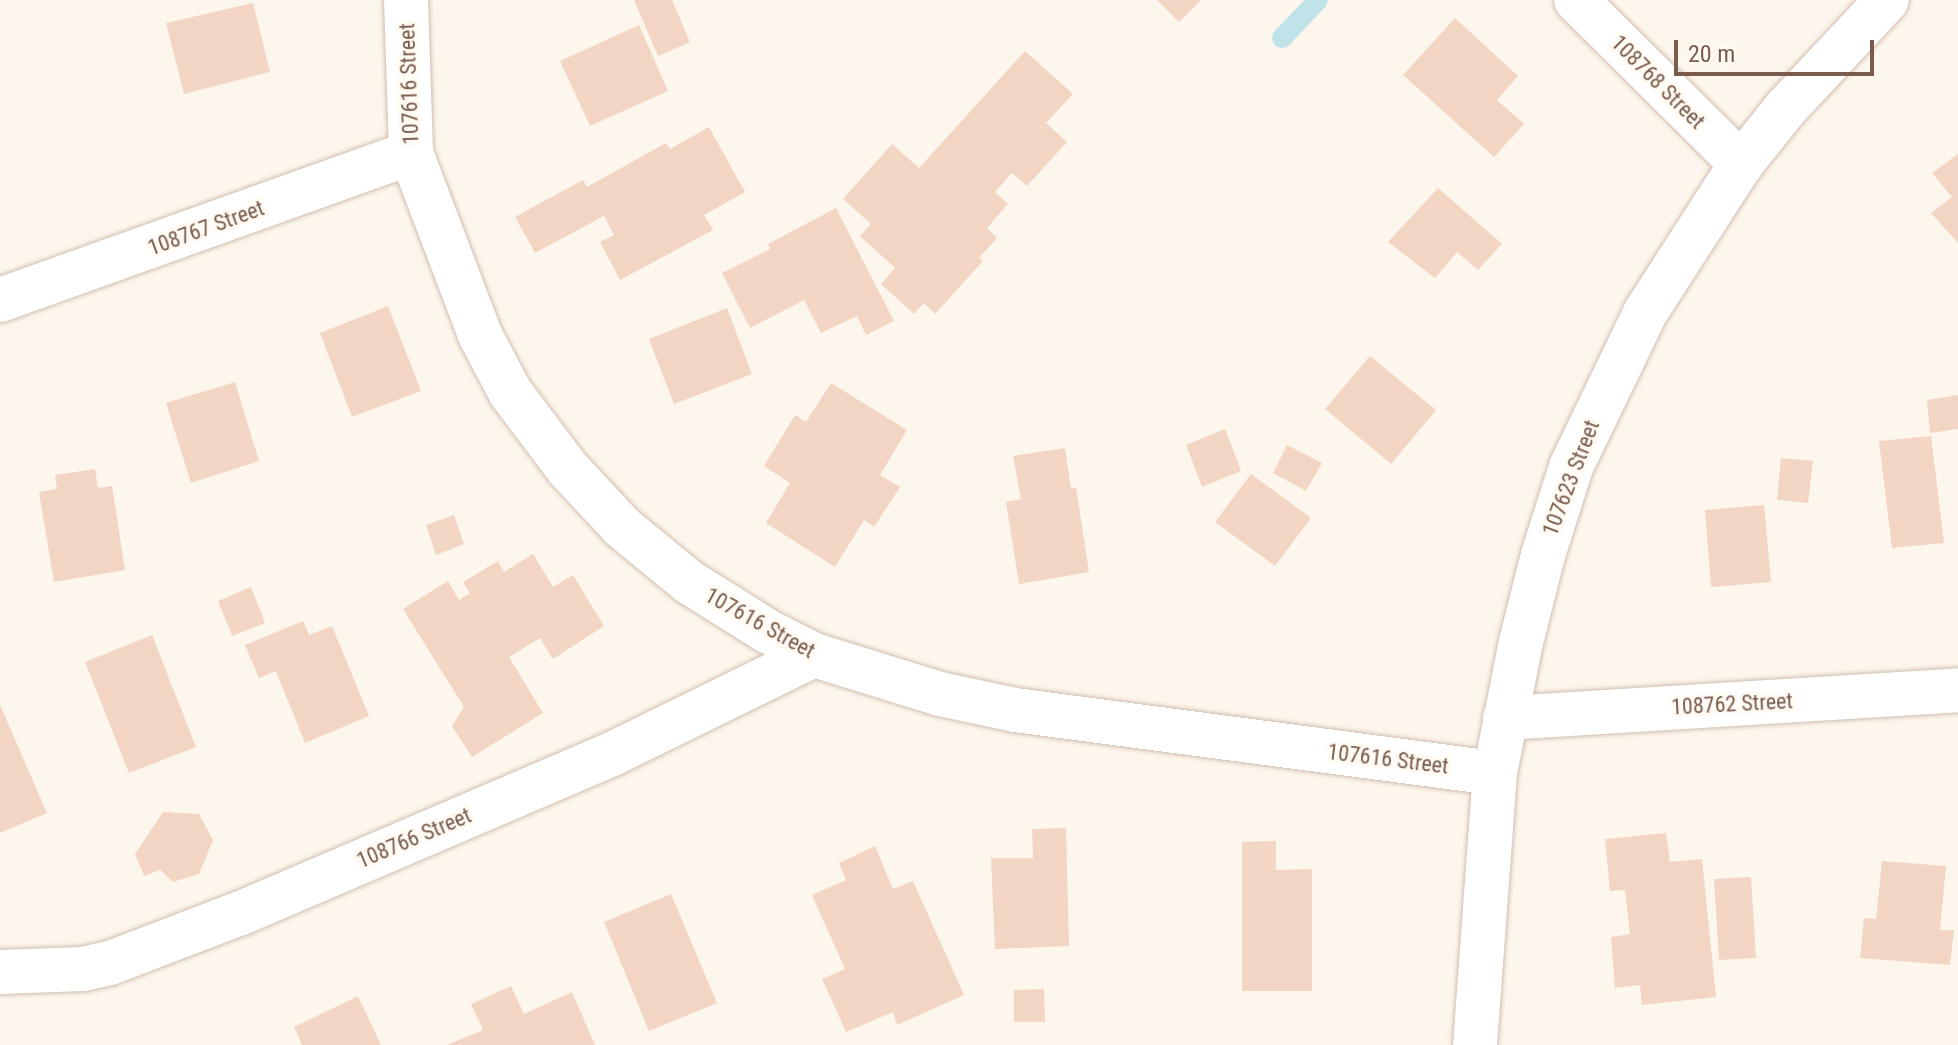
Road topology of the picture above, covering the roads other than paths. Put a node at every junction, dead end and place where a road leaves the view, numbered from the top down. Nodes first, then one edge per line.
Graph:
1 (406, 0) edge
2 (1576, 0) edge
3 (1887, 0) edge
4 (411, 153) junction
5 (1741, 164) junction
6 (0, 300) edge
7 (814, 655) junction
8 (1958, 690) edge
9 (1505, 718) junction
10 (1495, 773) junction
11 (0, 972) edge
12 (1475, 1045) edge

1 - 4 street, 107616 Street
2 - 5 street, 108768 Street
3 - 5 street, 107623 Street
4 - 6 street, 108767 Street
4 - 7 street, 107616 Street
5 - 9 street, 107623 Street
7 - 10 street, 107616 Street
7 - 11 street, 108766 Street
8 - 9 street, 108762 Street
9 - 10 street, 107623 Street
10 - 12 street, 107623 Street

